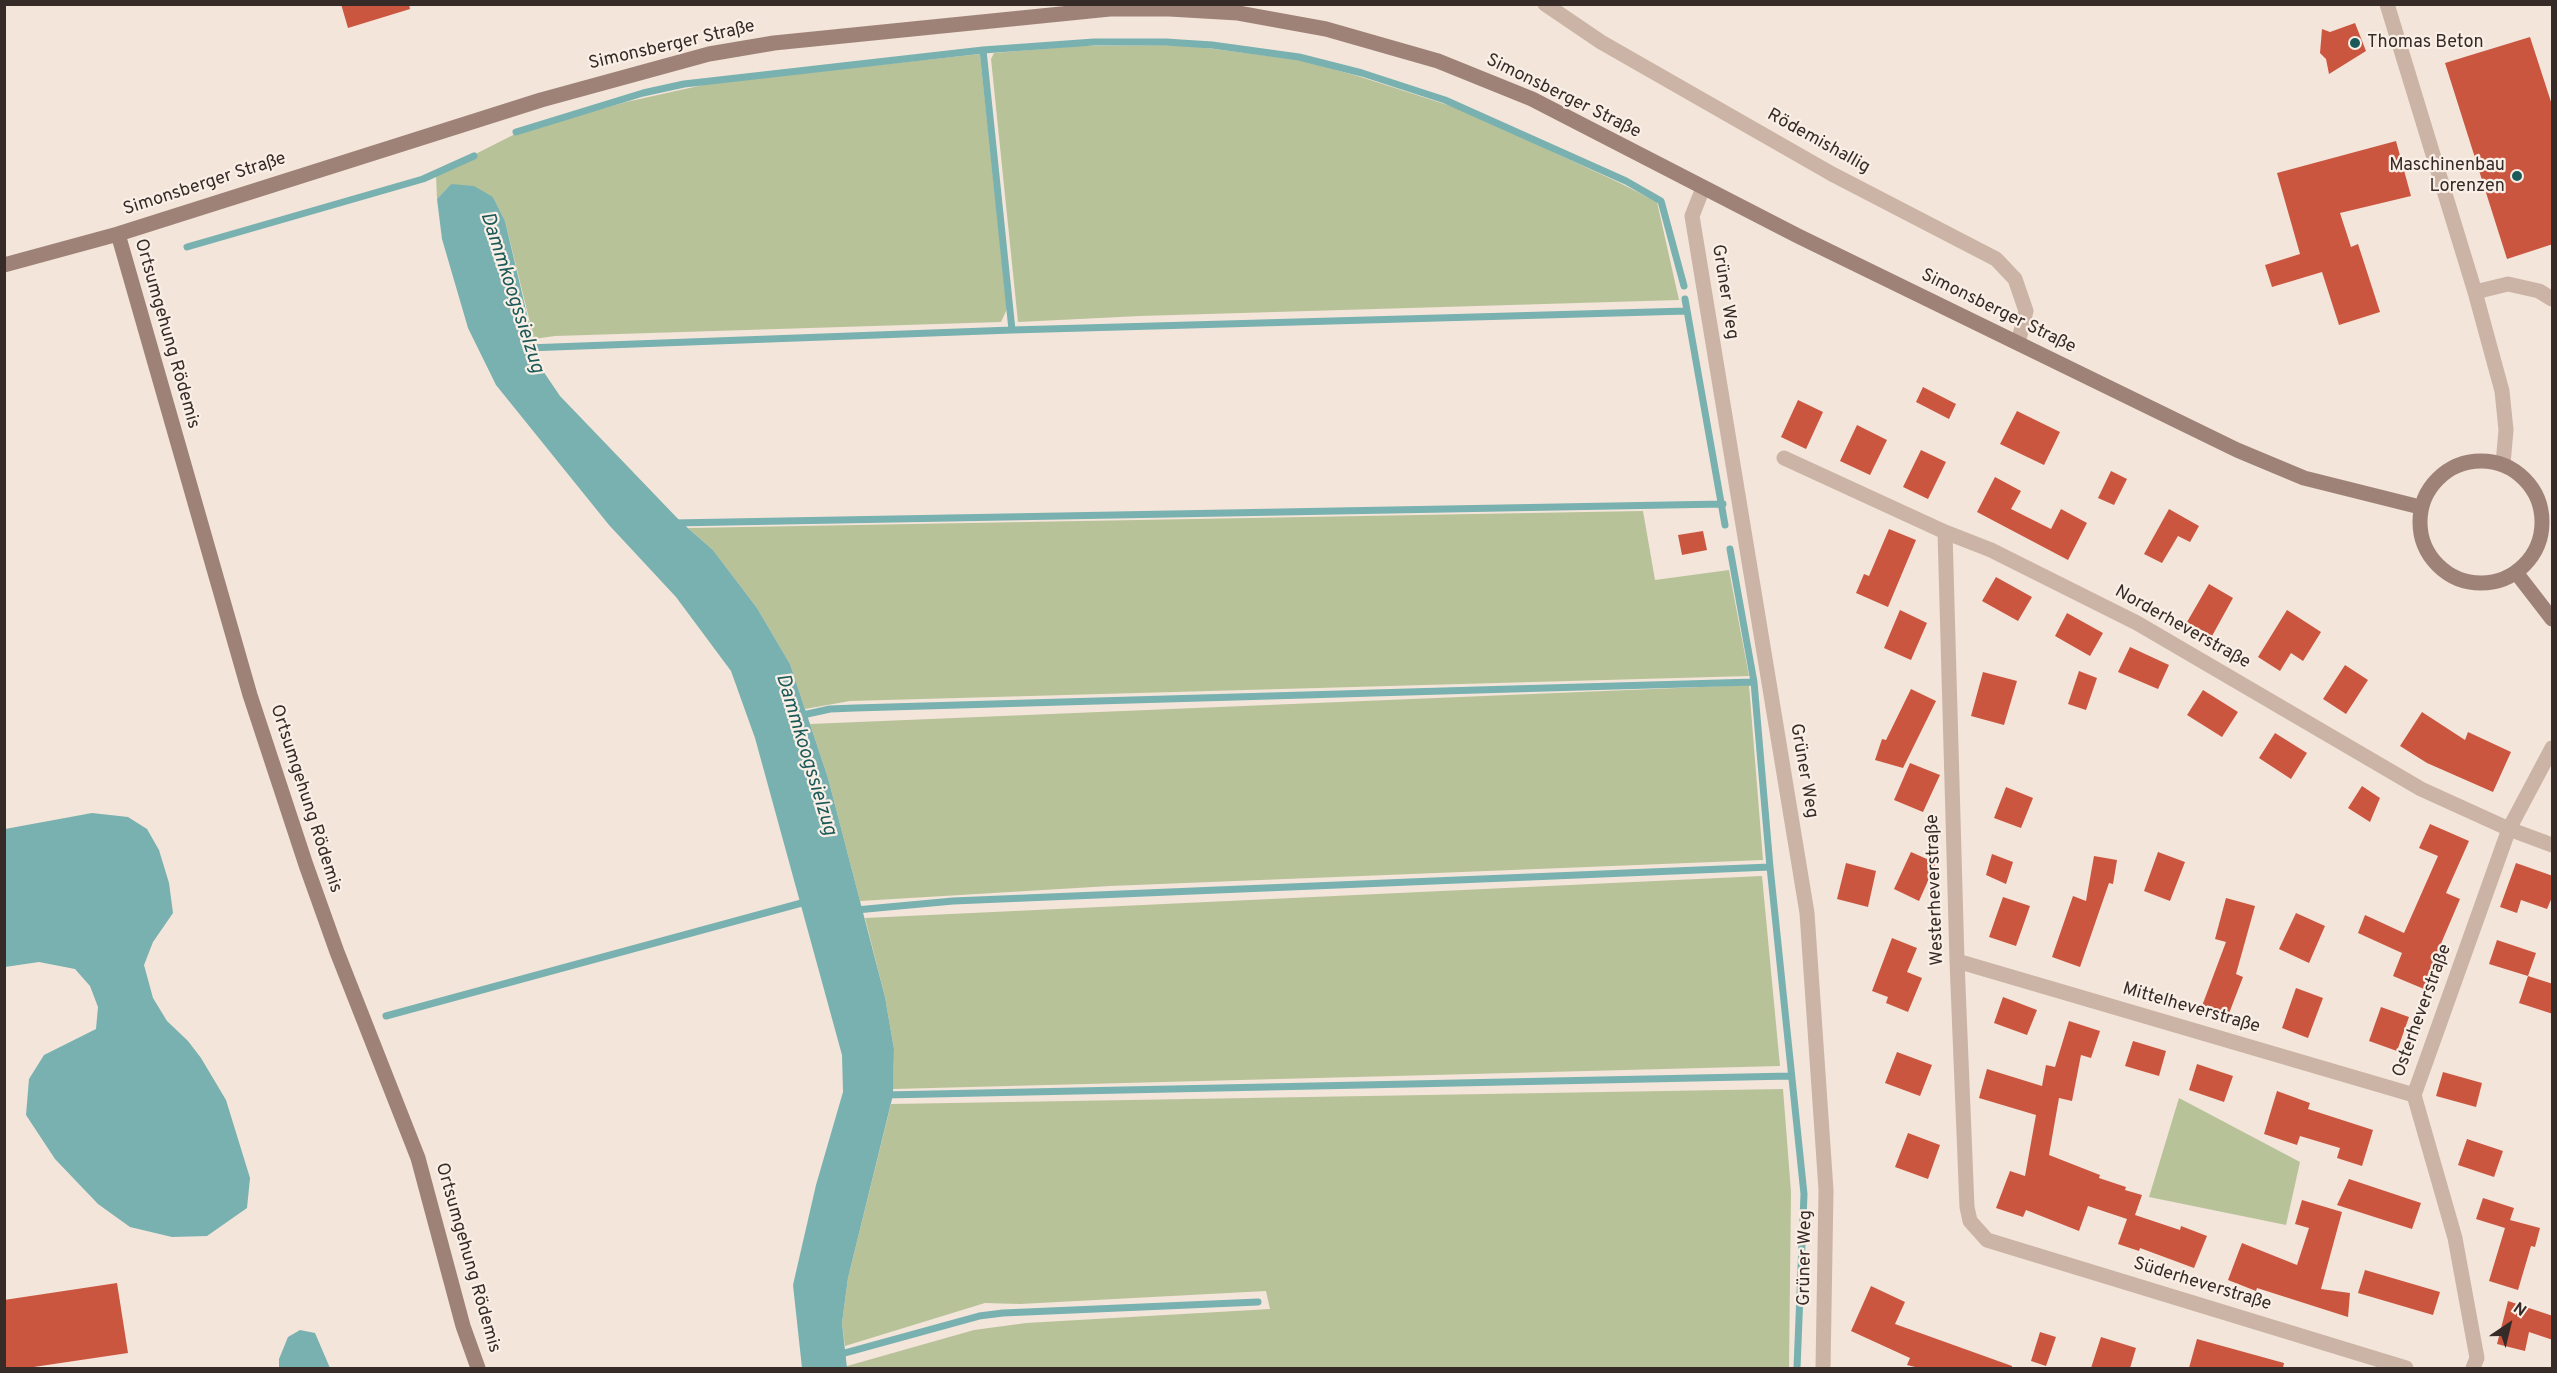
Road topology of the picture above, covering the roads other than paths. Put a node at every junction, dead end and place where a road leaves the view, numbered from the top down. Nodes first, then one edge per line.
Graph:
1 (1545, 4) edge
2 (2387, 4) edge
3 (1703, 188) junction
4 (117, 234) junction
5 (4, 265) edge
6 (2475, 292) junction
7 (2553, 299) edge
8 (2018, 343) junction
9 (1784, 459) dead end
10 (2503, 464) junction
11 (2420, 507) junction
12 (1945, 532) junction
13 (2518, 575) junction
14 (2553, 619) edge
15 (2553, 748) edge
16 (2509, 829) junction
17 (2553, 844) edge
18 (1957, 961) junction
19 (2414, 1095) junction
20 (1987, 1240) joint
21 (478, 1368) edge
22 (1823, 1368) edge
23 (2406, 1368) edge
24 (2473, 1368) edge

1 - 8 street, Rödemishallig
2 - 6 street
3 - 4 main road, Simonsberger Straße
3 - 8 main road, Simonsberger Straße
3 - 22 street, Grüner Weg
4 - 5 main road, Simonsberger Straße
4 - 21 main road, Ortsumgehung Rödemis
6 - 7 street
6 - 10 street
8 - 11 main road, Simonsberger Straße
9 - 12 street, Norderheverstraße
10 - 11 main road
10 - 13 main road
11 - 13 main road
12 - 16 street, Norderheverstraße
12 - 18 street, Westerheverstraße
13 - 14 main road
15 - 16 street, Osterheverstraße
16 - 17 street, Norderheverstraße
16 - 19 street, Osterheverstraße
18 - 19 street, Mittelheverstraße
18 - 20 street, Westerheverstraße
19 - 24 street, Osterheverstraße
20 - 23 street, Süderheverstraße

